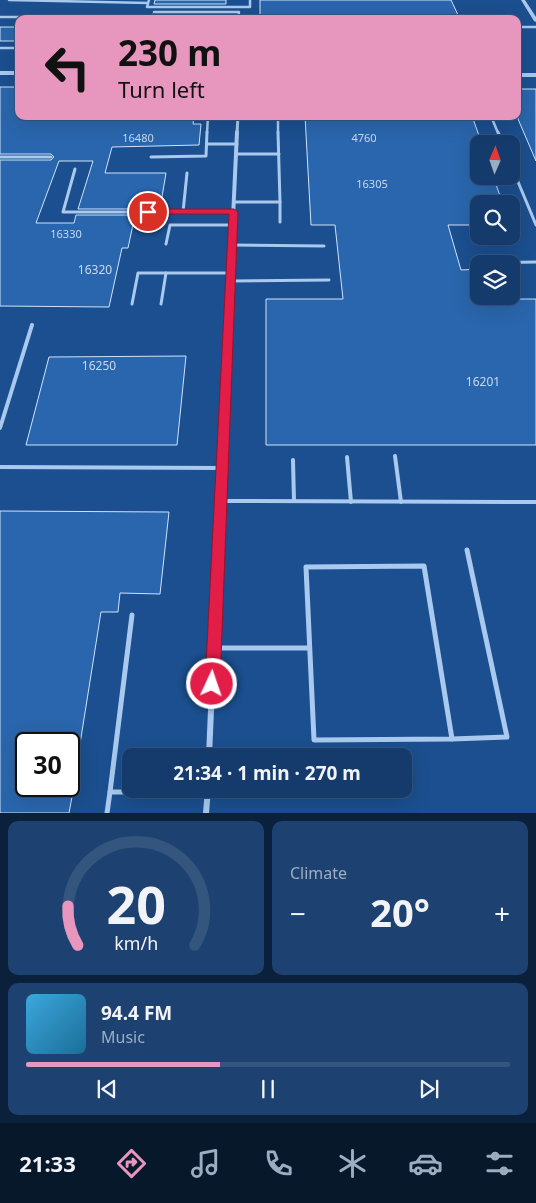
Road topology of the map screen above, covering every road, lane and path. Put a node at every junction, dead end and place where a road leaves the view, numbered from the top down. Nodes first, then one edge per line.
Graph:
1 (9, 0) edge
2 (250, 0) edge
3 (523, 0) edge
4 (148, 2) edge
5 (154, 12) dead end
6 (239, 15) edge
7 (0, 16) edge
8 (15, 16) edge
9 (536, 21) edge
10 (521, 27) edge
11 (536, 27) edge
12 (0, 48) edge
13 (15, 48) edge
14 (0, 73) edge
15 (15, 73) edge
16 (536, 73) edge
17 (521, 74) edge
18 (208, 120) edge
19 (238, 120) edge
20 (278, 120) edge
21 (493, 120) edge
22 (499, 135) edge
23 (207, 144) junction
24 (237, 144) junction
25 (236, 154) junction
26 (279, 154) junction
27 (0, 157) edge
28 (51, 157) dead end
29 (150, 157) dead end
30 (75, 169) dead end
31 (187, 173) dead end
32 (519, 185) edge
33 (234, 202) junction
34 (280, 202) junction
35 (183, 212) junction
36 (234, 212) junction
37 (280, 222) dead end
38 (233, 225) junction
39 (536, 225) edge
40 (166, 244) dead end
41 (232, 245) junction
42 (324, 246) dead end
43 (520, 262) edge
44 (536, 262) edge
45 (166, 273) junction
46 (231, 273) junction
47 (329, 280) dead end
48 (231, 281) junction
49 (132, 304) dead end
50 (161, 304) dead end
51 (32, 325) dead end
52 (0, 428) edge
53 (395, 456) dead end
54 (347, 457) dead end
55 (293, 460) dead end
56 (0, 468) edge
57 (222, 468) junction
58 (221, 501) junction
59 (294, 501) junction
60 (351, 502) junction
61 (401, 502) junction
62 (536, 502) edge
63 (467, 550) dead end
64 (132, 614) dead end
65 (214, 648) junction
66 (310, 648) junction
67 (452, 739) junction
68 (209, 748) edge
69 (110, 792) junction
70 (122, 792) edge
71 (207, 798) edge
72 (107, 813) edge
73 (206, 813) edge

1 - 4 lane
2 - 4 lane
3 - 9 street
5 - 6 lane
7 - 8 lane
10 - 11 lane
12 - 13 lane
14 - 15 street
16 - 17 street
18 - 23 lane
19 - 24 street
20 - 26 lane
21 - 22 lane
23 - 24 lane
23 - 29 lane
24 - 25 street
25 - 26 lane
25 - 33 street
26 - 34 lane
27 - 28 lane
30 - 35 lane
31 - 35 lane
32 - 39 lane
33 - 34 lane
33 - 36 street
34 - 37 lane
35 - 36 lane
36 - 38 street
38 - 40 lane
38 - 41 street
41 - 42 lane
41 - 46 street
43 - 44 lane
45 - 46 lane
45 - 49 lane
45 - 50 lane
46 - 48 street
47 - 48 lane
48 - 57 street
51 - 52 lane
53 - 61 lane
54 - 60 lane
55 - 59 lane
56 - 57 lane
57 - 58 street
58 - 59 lane
58 - 65 street
59 - 60 lane
60 - 61 lane
61 - 62 lane
63 - 67 lane
64 - 69 lane
65 - 66 lane
65 - 68 street
66 - 67 lane
66 - 67 lane
69 - 70 lane
69 - 72 lane
71 - 73 street

